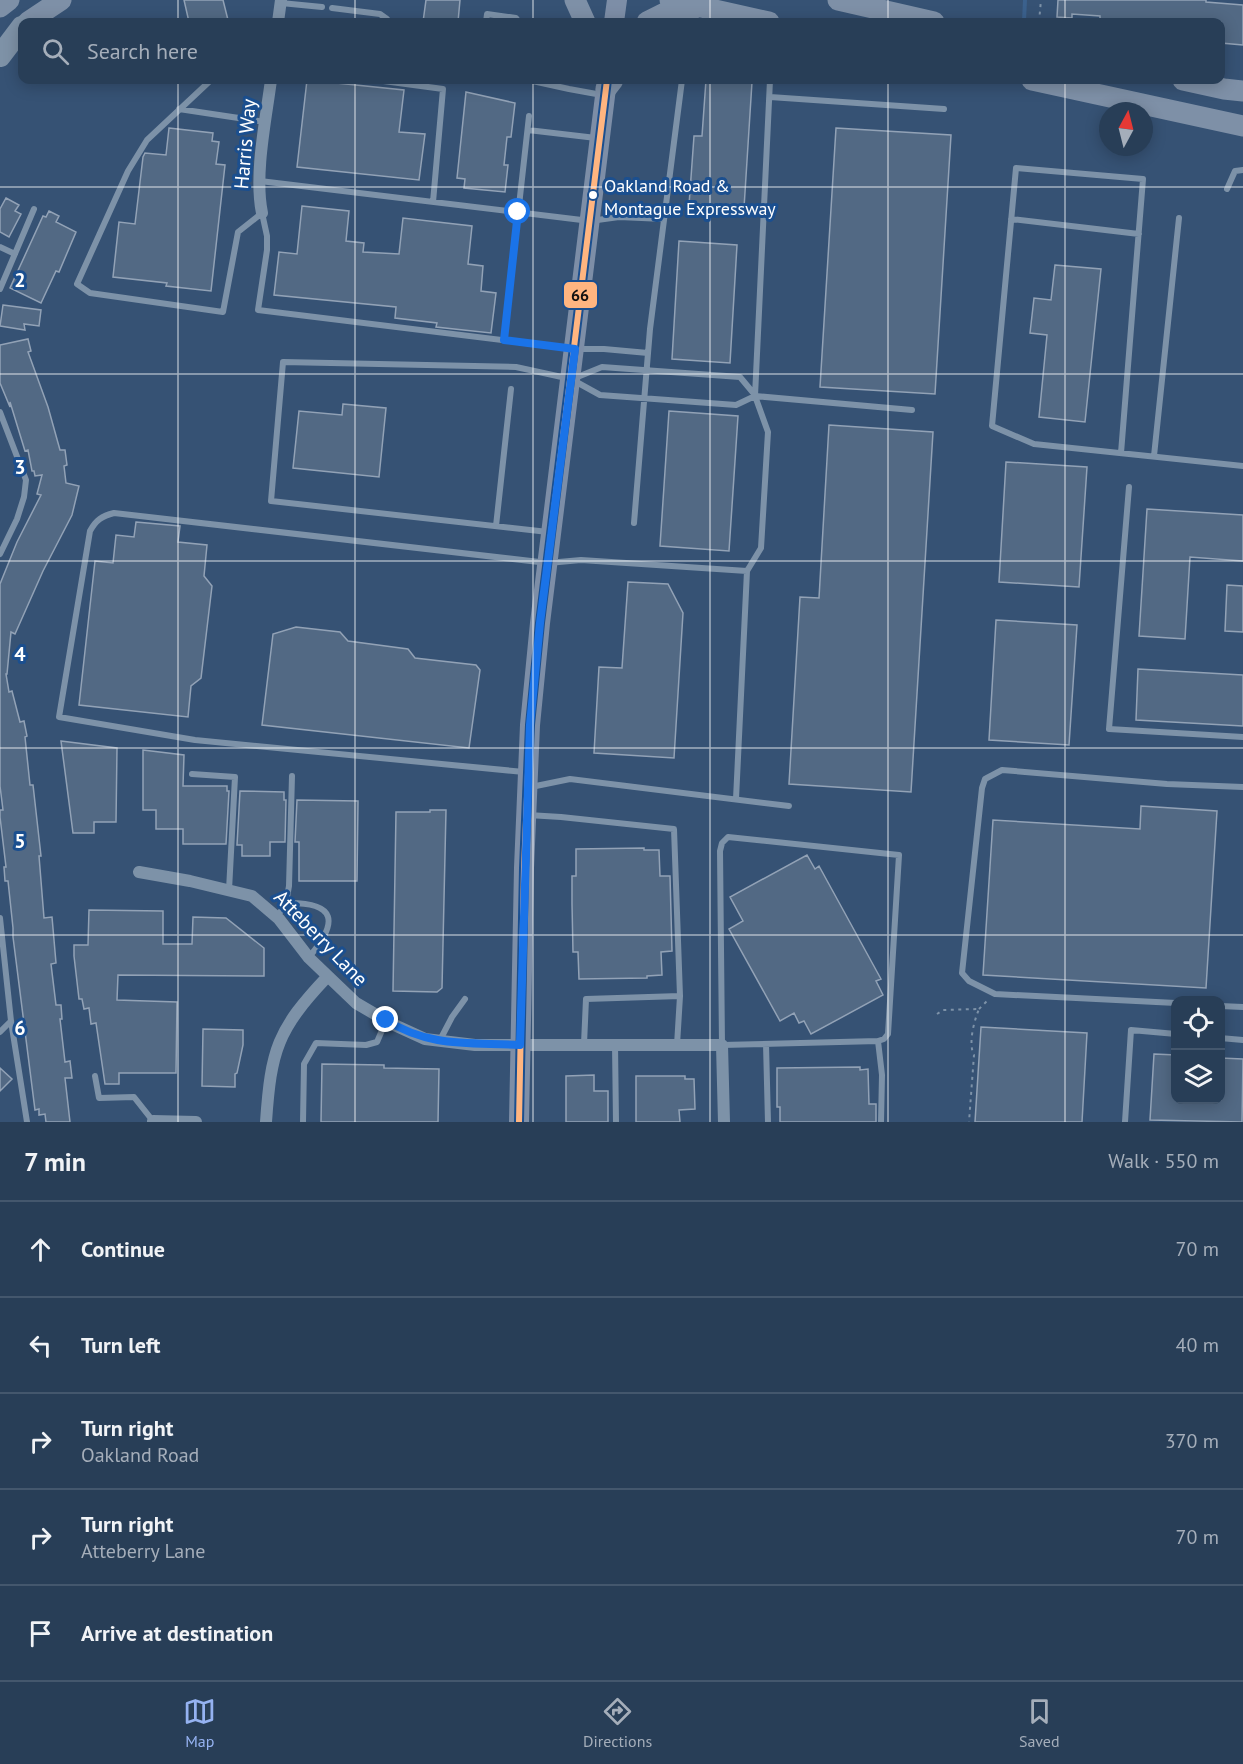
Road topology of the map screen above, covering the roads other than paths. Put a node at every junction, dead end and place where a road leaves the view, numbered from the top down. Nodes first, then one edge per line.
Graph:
1 (9, 0) edge
2 (61, 0) edge
3 (575, 0) edge
4 (616, 0) edge
5 (670, 0) edge
6 (838, 0) edge
7 (281, 2) edge
8 (0, 7) edge
9 (322, 7) dead end
10 (332, 8) dead end
11 (709, 9) junction
12 (34, 18) edge
13 (279, 18) edge
14 (386, 18) edge
15 (486, 18) edge
16 (516, 18) edge
17 (583, 18) edge
18 (614, 18) edge
19 (655, 18) edge
20 (750, 18) edge
21 (917, 18) edge
22 (18, 30) edge
23 (18, 32) edge
24 (0, 46) edge
25 (0, 56) edge
26 (207, 84) edge
27 (271, 84) edge
28 (406, 84) edge
29 (550, 84) edge
30 (681, 84) edge
31 (770, 84) edge
32 (1050, 84) edge
33 (1205, 84) edge
34 (607, 85) edge
35 (1243, 91) edge
36 (770, 97) junction
37 (944, 109) dead end
38 (179, 110) junction
39 (530, 116) dead end
40 (266, 122) junction
41 (1243, 126) edge
42 (528, 130) junction
43 (600, 138) junction
44 (1243, 170) edge
45 (259, 181) junction
46 (1227, 189) dead end
47 (432, 202) junction
48 (34, 209) dead end
49 (518, 212) junction
50 (262, 213) junction
51 (1179, 218) dead end
52 (664, 219) junction
53 (1011, 219) junction
54 (590, 221) junction
55 (1139, 234) junction
56 (0, 247) edge
57 (15, 254) junction
58 (0, 289) edge
59 (504, 340) junction
60 (575, 349) junction
61 (648, 353) junction
62 (646, 370) junction
63 (571, 379) junction
64 (511, 389) dead end
65 (755, 396) junction
66 (644, 399) junction
67 (912, 410) dead end
68 (0, 412) edge
69 (0, 441) edge
70 (10, 441) junction
71 (1121, 453) junction
72 (1154, 456) junction
73 (1243, 466) edge
74 (1129, 487) dead end
75 (634, 523) dead end
76 (496, 526) junction
77 (552, 532) junction
78 (2, 543) edge
79 (0, 554) edge
80 (548, 563) junction
81 (747, 571) junction
82 (1243, 737) edge
83 (192, 774) dead end
84 (292, 776) dead end
85 (528, 780) junction
86 (1243, 787) edge
87 (736, 799) junction
88 (789, 806) dead end
89 (526, 815) junction
90 (139, 872) dead end
91 (229, 890) junction
92 (286, 903) junction
93 (277, 917) junction
94 (0, 918) edge
95 (309, 957) junction
96 (327, 977) junction
97 (680, 996) junction
98 (465, 999) dead end
99 (1171, 1004) edge
100 (1225, 1006) edge
101 (1243, 1007) edge
102 (386, 1020) junction
103 (12, 1021) junction
104 (0, 1032) edge
105 (1171, 1034) edge
106 (1225, 1038) edge
107 (1243, 1040) edge
108 (440, 1041) junction
109 (878, 1041) junction
110 (584, 1044) junction
111 (615, 1044) junction
112 (766, 1044) junction
113 (520, 1045) junction
114 (677, 1045) junction
115 (722, 1045) junction
116 (95, 1076) dead end
117 (153, 1121) edge
118 (27, 1122) edge
119 (179, 1122) edge
120 (196, 1122) edge
121 (266, 1122) edge
122 (303, 1122) edge
123 (519, 1122) edge
124 (616, 1122) edge
125 (724, 1122) edge
126 (768, 1122) edge
127 (881, 1122) edge
128 (1125, 1122) edge

1 - 8 highway
2 - 12 highway
3 - 17 highway
4 - 18 main road
5 - 11 highway
6 - 21 highway
7 - 9 lane
7 - 13 street
10 - 14 lane
11 - 19 highway
11 - 20 highway
15 - 16 lane
22 - 24 highway
23 - 25 highway
26 - 38 lane
27 - 40 street, Harris Way
28 - 47 lane
29 - 34 lane
30 - 52 lane
31 - 36 lane
32 - 41 highway
33 - 35 highway
34 - 43 main road
36 - 37 lane
36 - 65 lane
38 - 40 lane
38 - 50 lane
39 - 42 lane
40 - 45 street, Harris Way
42 - 43 lane
42 - 49 lane
43 - 54 main road
44 - 46 lane
45 - 47 lane
45 - 50 street, Harris Way
47 - 49 lane
48 - 57 lane
49 - 54 lane
49 - 59 lane
50 - 59 lane
51 - 72 lane
52 - 54 lane
52 - 61 lane
53 - 55 lane
53 - 55 lane
53 - 71 lane
54 - 60 main road
55 - 71 lane
56 - 57 lane
57 - 58 lane
59 - 60 lane
60 - 61 lane
60 - 63 main road
61 - 62 lane
62 - 63 lane
62 - 65 lane
62 - 66 lane
63 - 66 lane
63 - 76 lane
63 - 77 main road
64 - 76 lane
65 - 66 lane
65 - 67 lane
65 - 81 lane
66 - 75 lane
68 - 70 lane
69 - 70 lane
70 - 78 lane
71 - 72 lane
72 - 73 lane
74 - 82 lane
76 - 77 lane
77 - 80 main road
78 - 79 lane
80 - 81 lane
80 - 85 main road
80 - 85 lane
81 - 87 lane
83 - 91 lane
84 - 92 lane
85 - 87 lane
85 - 89 main road
86 - 99 lane
87 - 88 lane
89 - 97 lane
89 - 113 main road
90 - 91 street, Atteberry Lane
91 - 93 street, Atteberry Lane
92 - 93 lane
92 - 95 lane
93 - 95 street, Atteberry Lane
94 - 103 lane
95 - 96 street, Atteberry Lane
96 - 102 street, Atteberry Lane
96 - 121 street
97 - 110 lane
97 - 114 lane
98 - 108 lane
100 - 101 lane
102 - 108 street, Atteberry Lane
102 - 122 lane
103 - 104 lane
103 - 118 lane
105 - 128 lane
106 - 107 lane
108 - 113 street, Atteberry Lane
109 - 112 lane
109 - 115 lane
109 - 127 lane
110 - 111 street, Atteberry Lane
110 - 113 street, Atteberry Lane
111 - 114 street, Atteberry Lane
111 - 124 lane
112 - 115 lane
112 - 126 lane
113 - 123 main road
114 - 115 street, Atteberry Lane
115 - 125 street
116 - 117 lane
117 - 119 street
119 - 120 street

